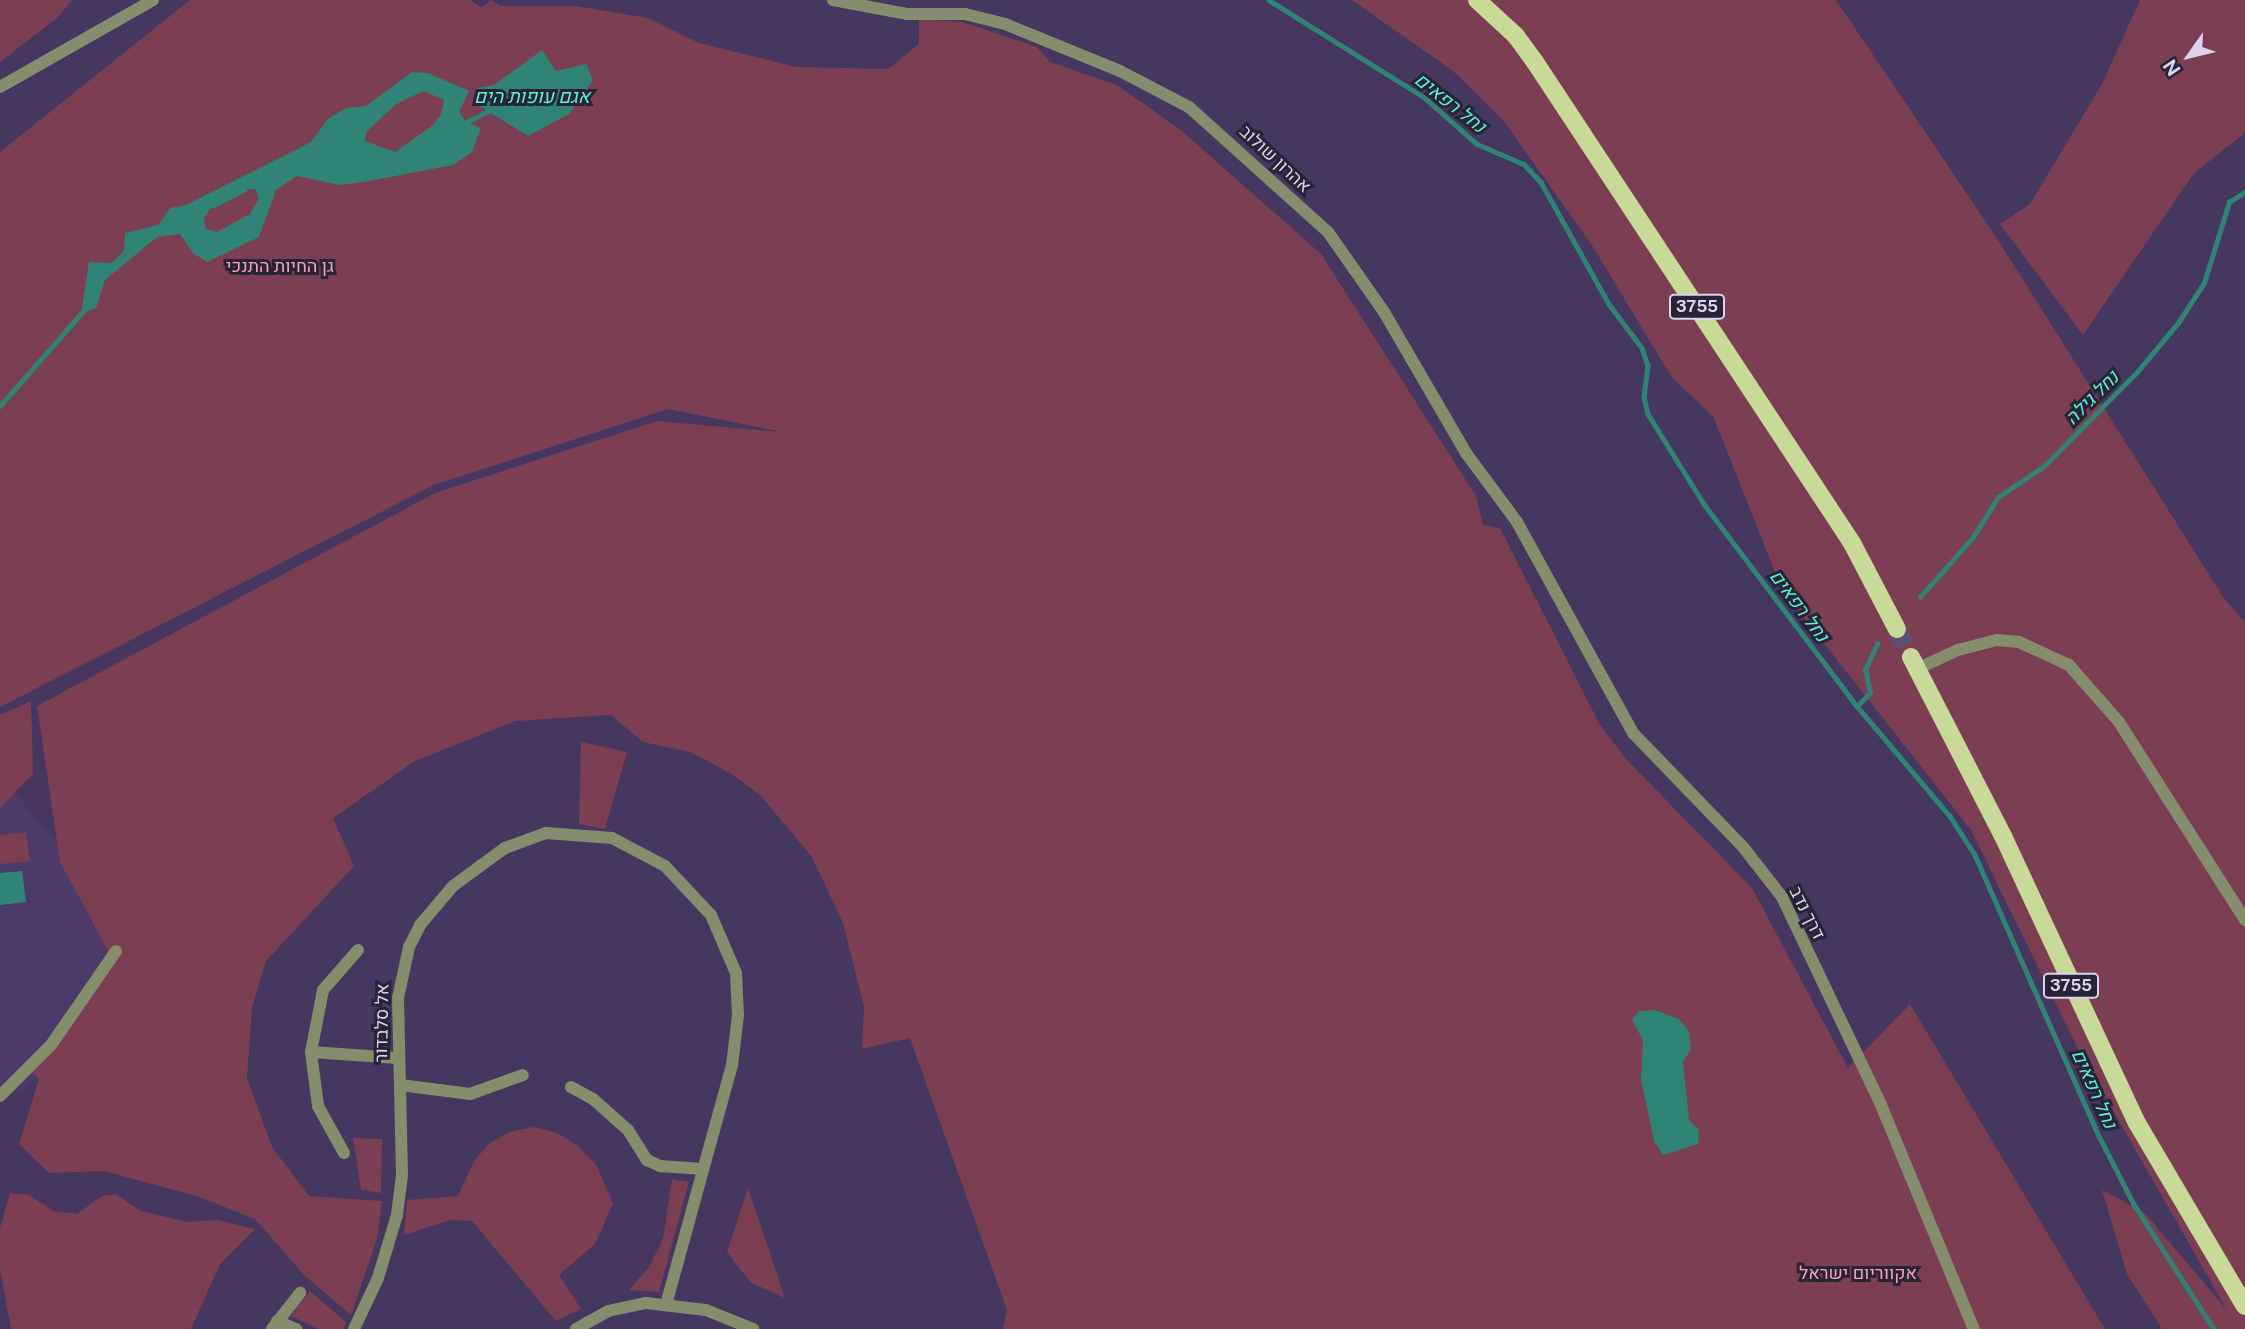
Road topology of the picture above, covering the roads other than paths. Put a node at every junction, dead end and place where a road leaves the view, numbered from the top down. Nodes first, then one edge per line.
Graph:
1 (153, 0) edge
2 (833, 0) edge
3 (1476, 0) edge
4 (0, 87) edge
5 (1537, 557) joint
6 (1897, 629) tunnel mouth
7 (1914, 663) joint
8 (2245, 920) edge
9 (358, 950) dead end
10 (116, 951) dead end
11 (311, 1052) junction
12 (398, 1058) junction
13 (523, 1075) dead end
14 (400, 1085) junction
15 (571, 1087) dead end
16 (0, 1096) edge
17 (344, 1153) dead end
18 (703, 1169) junction
19 (300, 1293) dead end
20 (666, 1304) junction
21 (2245, 1306) edge
22 (275, 1325) edge
23 (296, 1329) edge
24 (354, 1329) edge
25 (576, 1329) edge
26 (753, 1329) edge
27 (1974, 1329) edge

1 - 4 street
2 - 5 street, אהרון שולוב
3 - 6 main road, 3755
5 - 27 street, דרך נדב
7 - 8 street
7 - 21 main road, 3755
9 - 11 street
10 - 16 street
11 - 12 street
11 - 17 street
12 - 14 street, אל סלבדור
12 - 18 street, אל סלבדור
13 - 14 street
14 - 24 street, אל סלבדור
15 - 18 street
18 - 20 street, אל סלבדור
19 - 22 street
20 - 25 street
20 - 26 street
22 - 23 street

